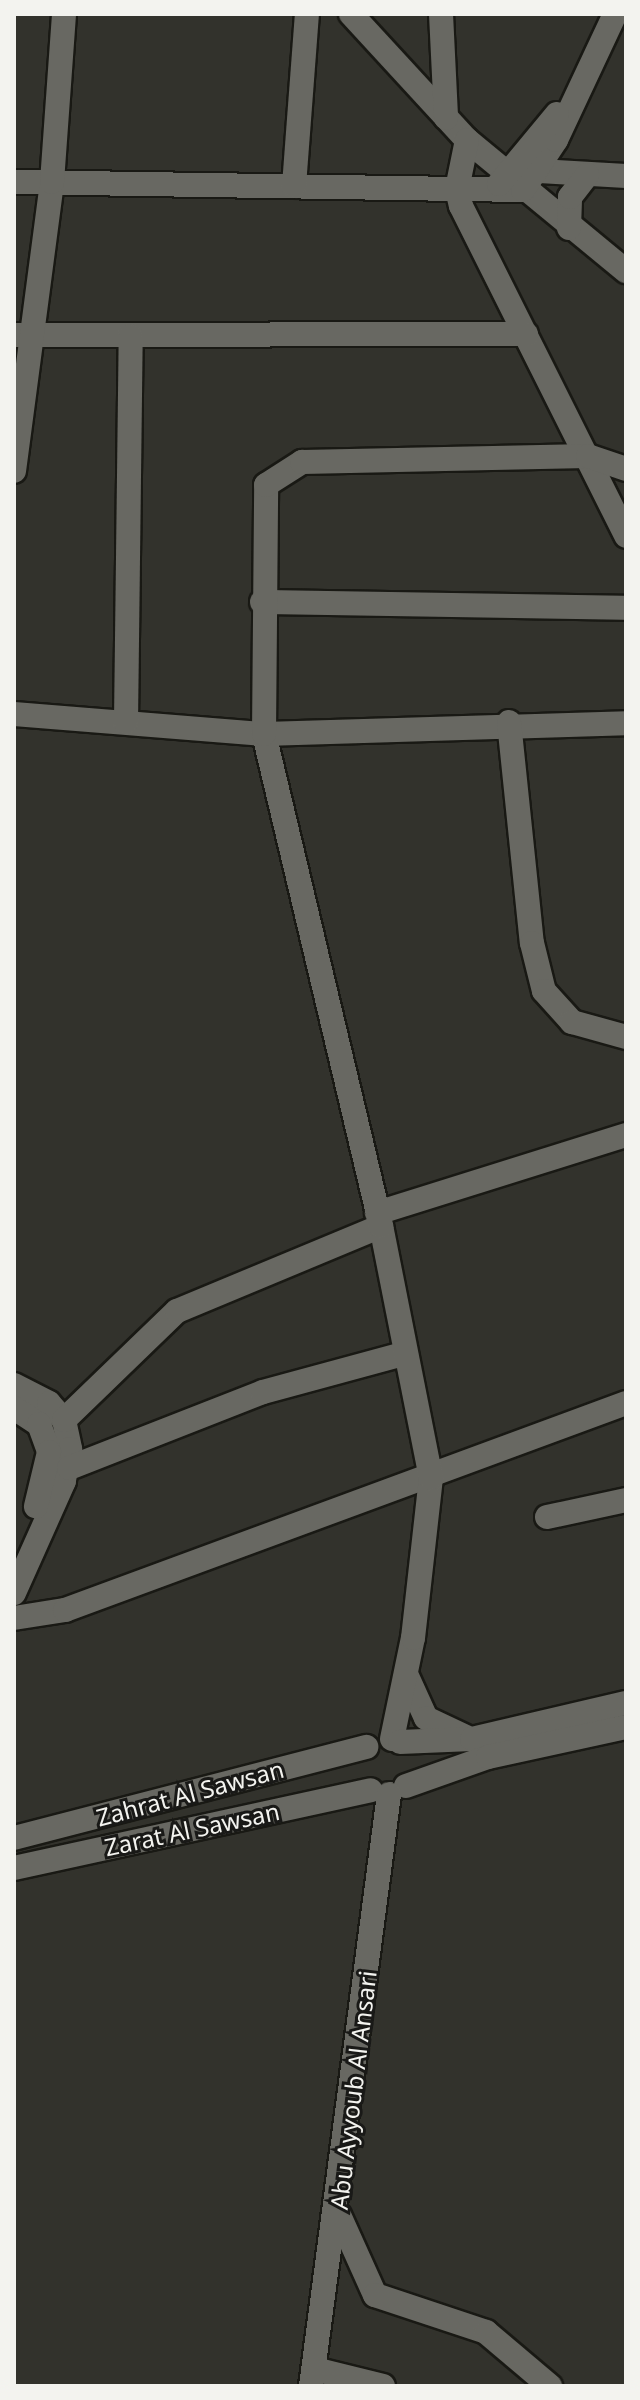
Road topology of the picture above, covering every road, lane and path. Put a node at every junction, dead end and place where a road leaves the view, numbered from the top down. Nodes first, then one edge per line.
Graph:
1 (64, 14) edge
2 (307, 14) edge
3 (351, 14) edge
4 (441, 14) edge
5 (615, 14) edge
6 (568, 105) junction
7 (446, 118) junction
8 (467, 140) junction
9 (539, 171) junction
10 (587, 175) junction
11 (626, 176) edge
12 (14, 182) edge
13 (52, 182) junction
14 (509, 185) junction
15 (294, 186) junction
16 (457, 189) junction
17 (569, 228) junction
18 (626, 271) edge
19 (22, 334) edge
20 (526, 334) junction
21 (131, 336) junction
22 (588, 456) junction
23 (626, 469) edge
24 (14, 471) edge
25 (626, 536) edge
26 (262, 602) junction
27 (626, 608) edge
28 (14, 714) edge
29 (126, 722) junction
30 (509, 722) junction
31 (626, 723) edge
32 (264, 734) junction
33 (626, 1037) edge
34 (626, 1135) edge
35 (379, 1220) junction
36 (403, 1354) junction
37 (14, 1385) edge
38 (626, 1403) edge
39 (14, 1408) edge
40 (64, 1420) junction
41 (69, 1468) junction
42 (431, 1478) junction
43 (626, 1500) edge
44 (547, 1517) dead end
45 (14, 1558) edge
46 (14, 1593) edge
47 (14, 1618) edge
48 (406, 1674) junction
49 (626, 1703) edge
50 (626, 1727) edge
51 (472, 1739) junction
52 (396, 1740) junction
53 (366, 1747) junction
54 (389, 1790) junction
55 (14, 1838) edge
56 (14, 1868) edge
57 (338, 2211) junction
58 (312, 2377) edge
59 (383, 2386) edge
60 (550, 2386) edge

1 - 13 street
2 - 15 street
3 - 7 street
4 - 7 street
5 - 6 street
6 - 9 street
6 - 14 street
7 - 8 street
8 - 14 street
8 - 16 street
9 - 10 street
9 - 14 street
10 - 11 street
10 - 17 street
12 - 13 street
13 - 15 street
13 - 19 street
14 - 16 street
14 - 17 street
15 - 16 street
16 - 20 street
17 - 18 street
19 - 21 street
19 - 24 street
20 - 21 street
20 - 22 street
21 - 29 street
22 - 23 street
22 - 25 street
22 - 26 street
26 - 27 street
26 - 32 street
28 - 29 street
29 - 32 street
30 - 31 street
30 - 32 street
30 - 33 street
32 - 35 street
34 - 35 street
35 - 36 street
35 - 40 street
36 - 41 street
36 - 42 street
37 - 40 street
38 - 42 street
39 - 45 street
40 - 41 street
41 - 46 street
42 - 47 street
42 - 48 street
43 - 44 street
48 - 51 street
48 - 52 street
49 - 51 street, Zahrat Al Sawsan
50 - 54 street, Zarat Al Sawsan
51 - 52 street, Zahrat Al Sawsan
52 - 53 street, Zahrat Al Sawsan
52 - 54 street
53 - 54 street
53 - 55 street, Zahrat Al Sawsan
54 - 56 street, Zarat Al Sawsan
54 - 57 street, Abu Ayyoub Al Ansari
57 - 58 street, Abu Ayyoub Al Ansari
57 - 60 street
58 - 59 street

